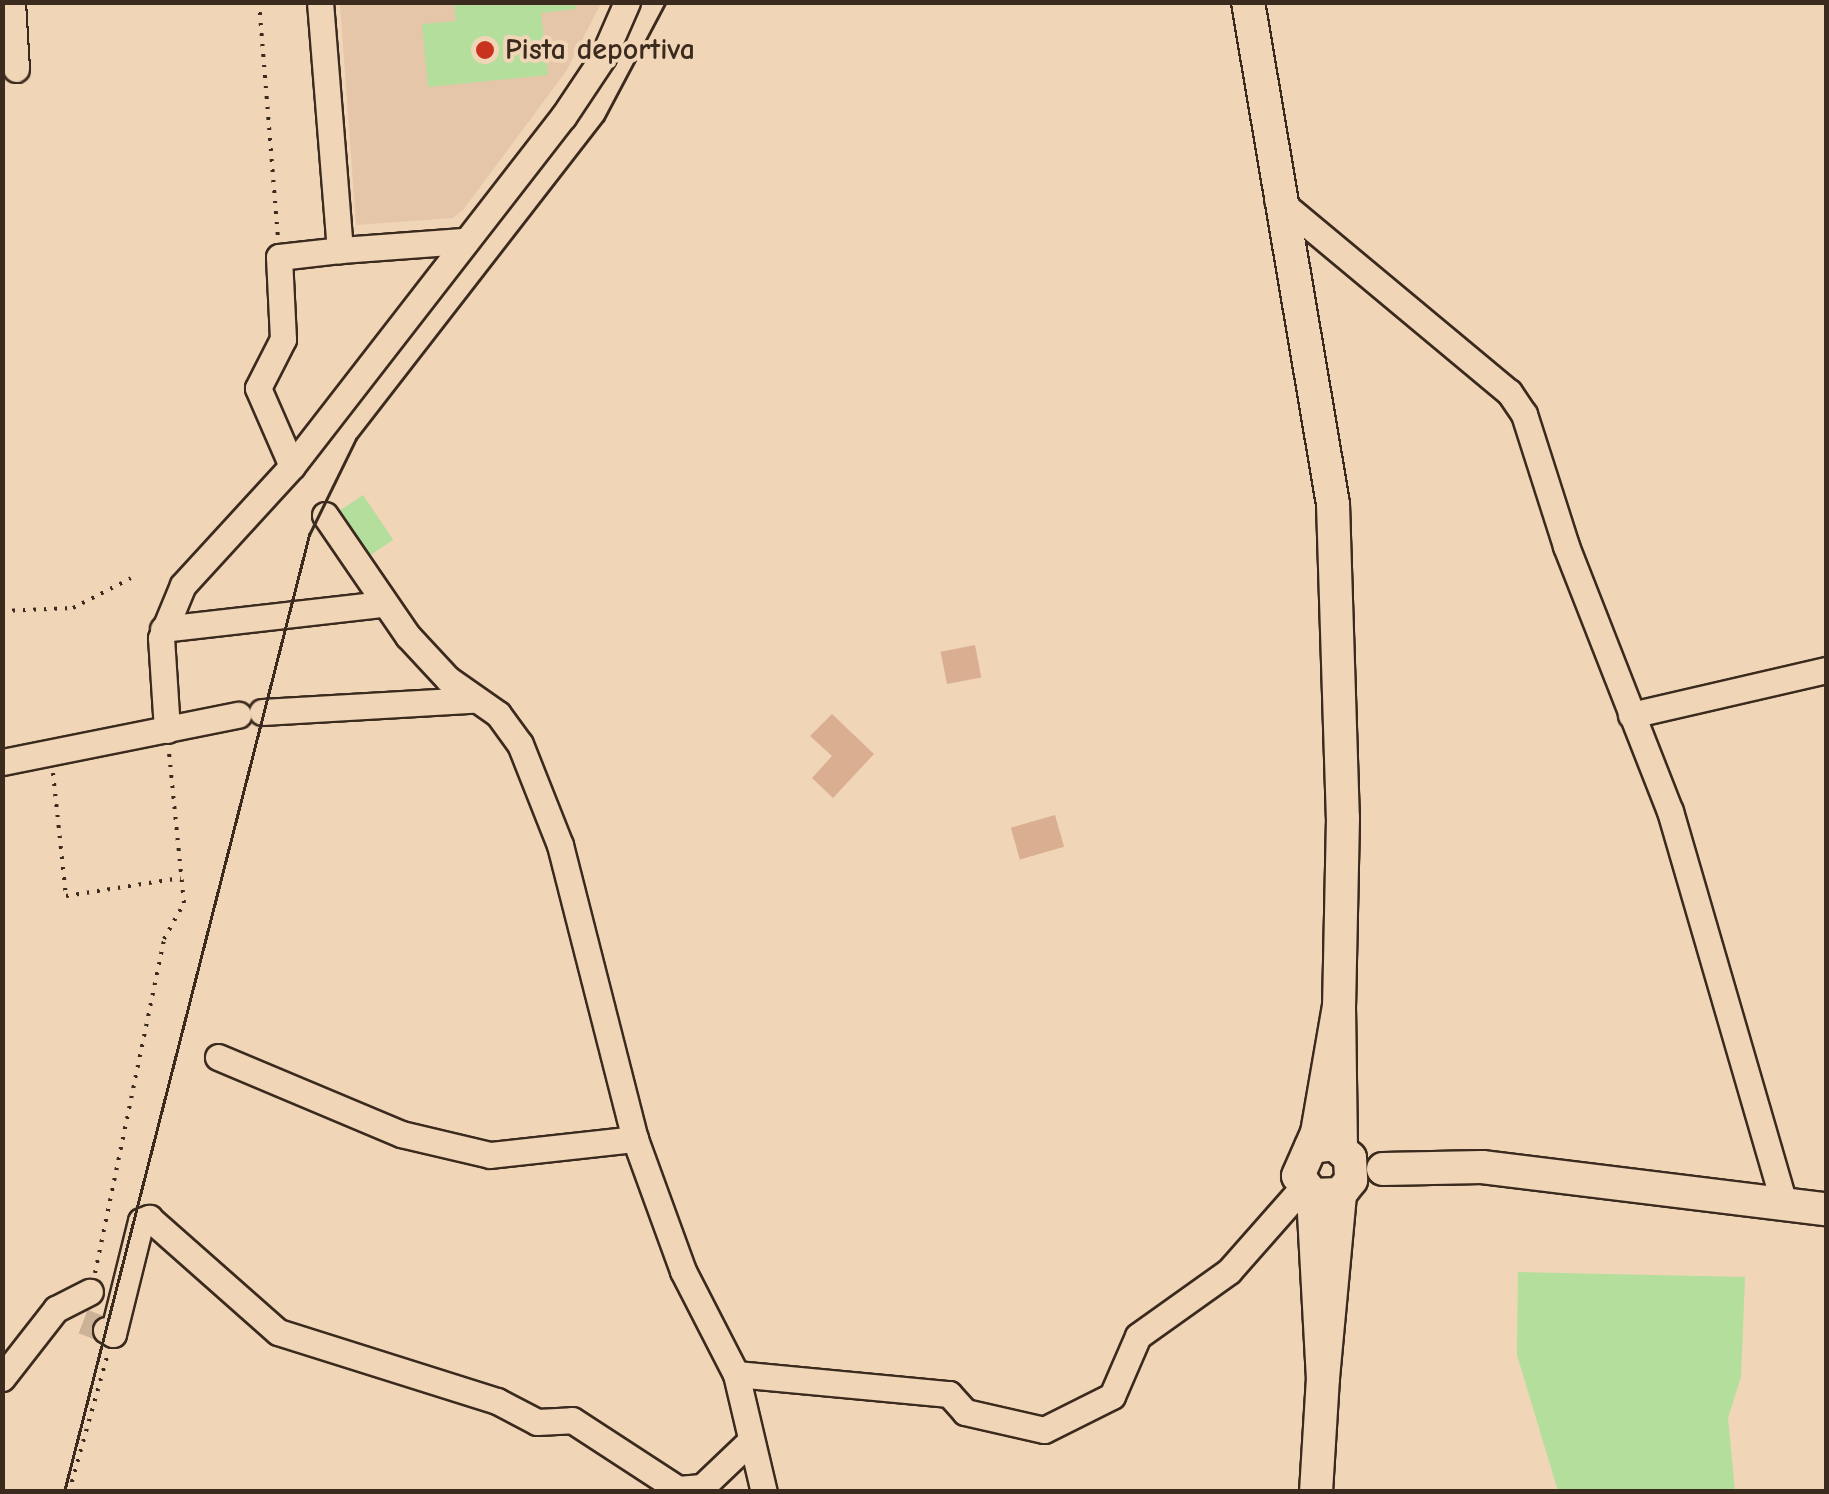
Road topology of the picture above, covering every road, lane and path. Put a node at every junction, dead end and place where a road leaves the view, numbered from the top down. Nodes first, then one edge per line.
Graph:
1 (12, 2) edge
2 (259, 2) edge
3 (320, 2) edge
4 (627, 2) edge
5 (1248, 2) edge
6 (16, 69) dead end
7 (1277, 199) junction
8 (464, 241) junction
9 (340, 250) junction
10 (279, 257) junction
11 (292, 466) junction
12 (325, 515) dead end
13 (131, 578) dead end
14 (382, 604) junction
15 (2, 611) edge
16 (163, 630) junction
17 (1826, 670) edge
18 (473, 700) junction
19 (1631, 715) junction
20 (166, 730) junction
21 (46, 754) junction
22 (2, 762) edge
23 (181, 878) junction
24 (218, 1057) dead end
25 (635, 1139) junction
26 (1330, 1173) junction
27 (1784, 1204) junction
28 (1826, 1209) edge
29 (90, 1292) joint
30 (56, 1310) junction
31 (101, 1328) junction
32 (736, 1374) junction
33 (2, 1378) edge
34 (747, 1444) junction
35 (69, 1492) edge
36 (764, 1492) edge
37 (1316, 1492) edge

1 - 6 street
2 - 10 path
3 - 9 street
4 - 8 street
5 - 7 main road
7 - 19 street
7 - 26 main road
8 - 9 street
8 - 11 street
9 - 10 street
10 - 11 street
11 - 16 street
12 - 14 street
13 - 15 path
14 - 16 street
14 - 18 street
16 - 20 street
17 - 19 street
18 - 20 street
18 - 25 street
19 - 27 street
20 - 21 street
20 - 23 path
21 - 22 street
21 - 23 path
23 - 29 path
24 - 25 street
25 - 32 street
26 - 27 main road
26 - 32 street
26 - 37 main road
27 - 28 main road
29 - 30 street
30 - 31 street
30 - 33 street
31 - 34 street
31 - 35 path
32 - 34 street
34 - 36 street

